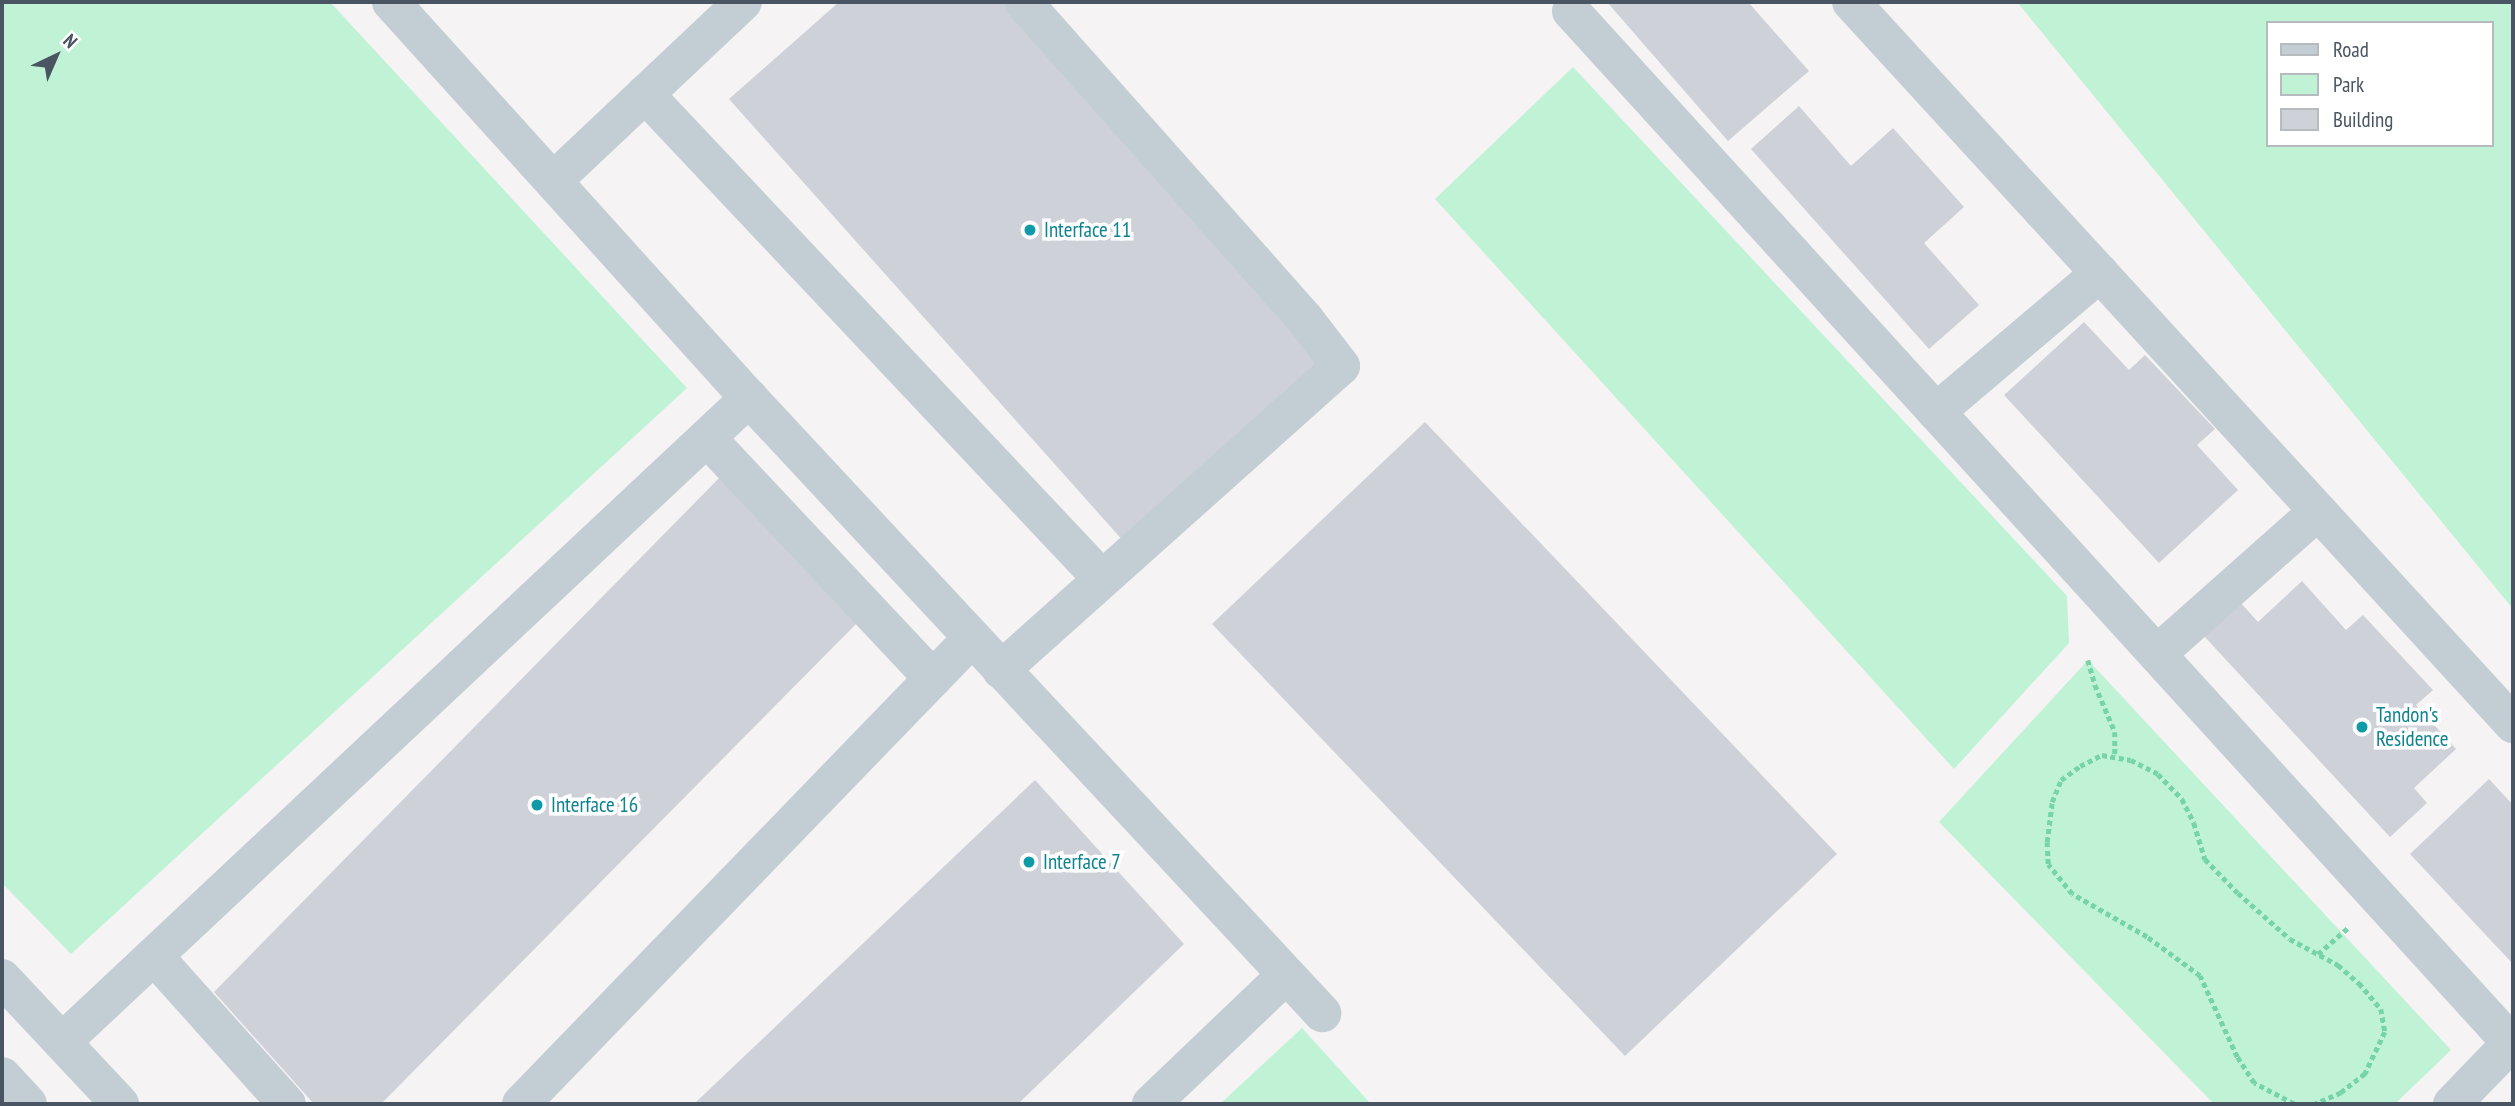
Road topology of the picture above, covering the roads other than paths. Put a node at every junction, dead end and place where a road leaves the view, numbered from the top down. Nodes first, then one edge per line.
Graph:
1 (391, 2) edge
2 (743, 2) edge
3 (1023, 2) edge
4 (1851, 2) edge
5 (1571, 11) dead end
6 (645, 94) junction
7 (553, 181) junction
8 (2100, 273) junction
9 (749, 398) junction
10 (1936, 412) junction
11 (707, 438) junction
12 (2318, 511) junction
13 (1102, 579) junction
14 (972, 638) junction
15 (2157, 654) junction
16 (1001, 670) junction
17 (933, 679) junction
18 (2513, 724) edge
19 (154, 956) junction
20 (1285, 976) junction
21 (2, 978) edge
22 (1322, 1013) dead end
23 (62, 1042) junction
24 (2, 1076) edge
25 (28, 1104) edge
26 (120, 1104) edge
27 (287, 1104) edge
28 (521, 1104) edge
29 (1151, 1104) edge
30 (2452, 1104) edge

1 - 7 street
2 - 6 street
3 - 13 street
4 - 8 street
5 - 10 street
6 - 7 street
6 - 13 street
7 - 9 street
8 - 10 street
8 - 12 street
9 - 11 street
9 - 14 street
10 - 15 street
11 - 17 street
11 - 19 street
12 - 15 street
12 - 18 street
13 - 16 street
14 - 16 street
14 - 17 street
15 - 30 street
16 - 20 street
17 - 28 street
19 - 23 street
19 - 27 street
20 - 22 street
20 - 29 street
21 - 23 street
23 - 26 street
24 - 25 street

